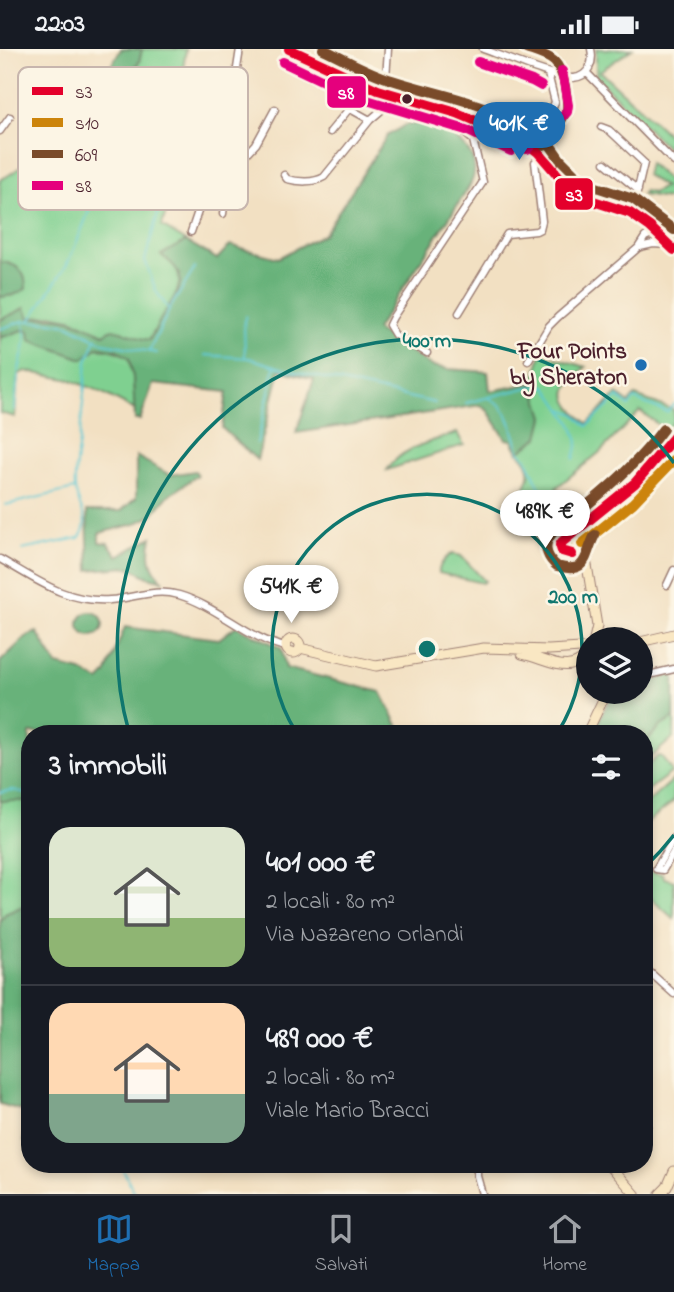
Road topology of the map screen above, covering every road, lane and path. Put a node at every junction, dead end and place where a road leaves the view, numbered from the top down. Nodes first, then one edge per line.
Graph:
1 (240, 49) edge
2 (289, 49) edge
3 (388, 49) edge
4 (483, 49) edge
5 (591, 49) edge
6 (237, 67) edge
7 (586, 72) junction
8 (548, 74) junction
9 (385, 93) junction
10 (398, 96) junction
11 (275, 109) dead end
12 (457, 113) junction
13 (10, 117) dead end
14 (370, 120) junction
15 (493, 126) junction
16 (601, 127) dead end
17 (528, 128) junction
18 (0, 131) edge
19 (330, 132) dead end
20 (518, 139) junction
21 (531, 146) junction
22 (248, 153) edge
23 (541, 158) junction
24 (672, 158) edge
25 (605, 163) dead end
26 (284, 175) dead end
27 (638, 190) junction
28 (199, 210) edge
29 (224, 210) edge
30 (223, 214) dead end
31 (632, 214) junction
32 (643, 222) junction
33 (191, 232) dead end
34 (656, 232) junction
35 (645, 237) junction
36 (653, 244) junction
37 (671, 247) edge
38 (638, 248) junction
39 (459, 313) dead end
40 (427, 353) dead end
41 (528, 361) dead end
42 (674, 437) edge
43 (0, 559) edge
44 (674, 571) edge
45 (667, 585) dead end
46 (594, 627) edge
47 (674, 634) edge
48 (653, 639) edge
49 (286, 647) joint
50 (497, 648) junction
51 (541, 650) junction
52 (576, 652) edge
53 (545, 660) junction
54 (576, 660) edge
55 (673, 668) edge
56 (653, 673) edge
57 (601, 704) edge
58 (591, 725) edge
59 (674, 838) edge
60 (674, 851) edge
61 (653, 975) edge
62 (674, 994) edge
63 (674, 1171) edge
64 (477, 1173) edge
65 (617, 1173) edge
66 (482, 1194) edge
67 (635, 1194) edge
68 (660, 1194) edge

1 - 6 street
2 - 9 street
3 - 9 street
4 - 8 street
5 - 7 street
7 - 8 street
7 - 24 street
8 - 17 street
9 - 10 street
10 - 12 street
10 - 14 street
11 - 22 street
12 - 15 street
12 - 40 street
13 - 18 street
14 - 19 street
14 - 26 street
15 - 17 street
15 - 20 street
16 - 27 street
17 - 20 street
17 - 21 street
20 - 21 street
20 - 23 street
21 - 23 street
23 - 31 street
23 - 39 street
25 - 27 street
27 - 31 street
28 - 33 street
29 - 30 street
31 - 32 street
32 - 34 street
32 - 35 street
34 - 35 street
34 - 36 street
34 - 37 street
35 - 38 street
36 - 37 street
36 - 38 street
38 - 41 street
42 - 46 street
43 - 49 street
44 - 45 street
47 - 48 street
49 - 50 street
50 - 51 street
50 - 53 street
51 - 52 street
51 - 53 street
53 - 54 street
55 - 56 street
57 - 58 street
59 - 60 street
61 - 62 street
63 - 68 street
64 - 66 street
65 - 67 street

